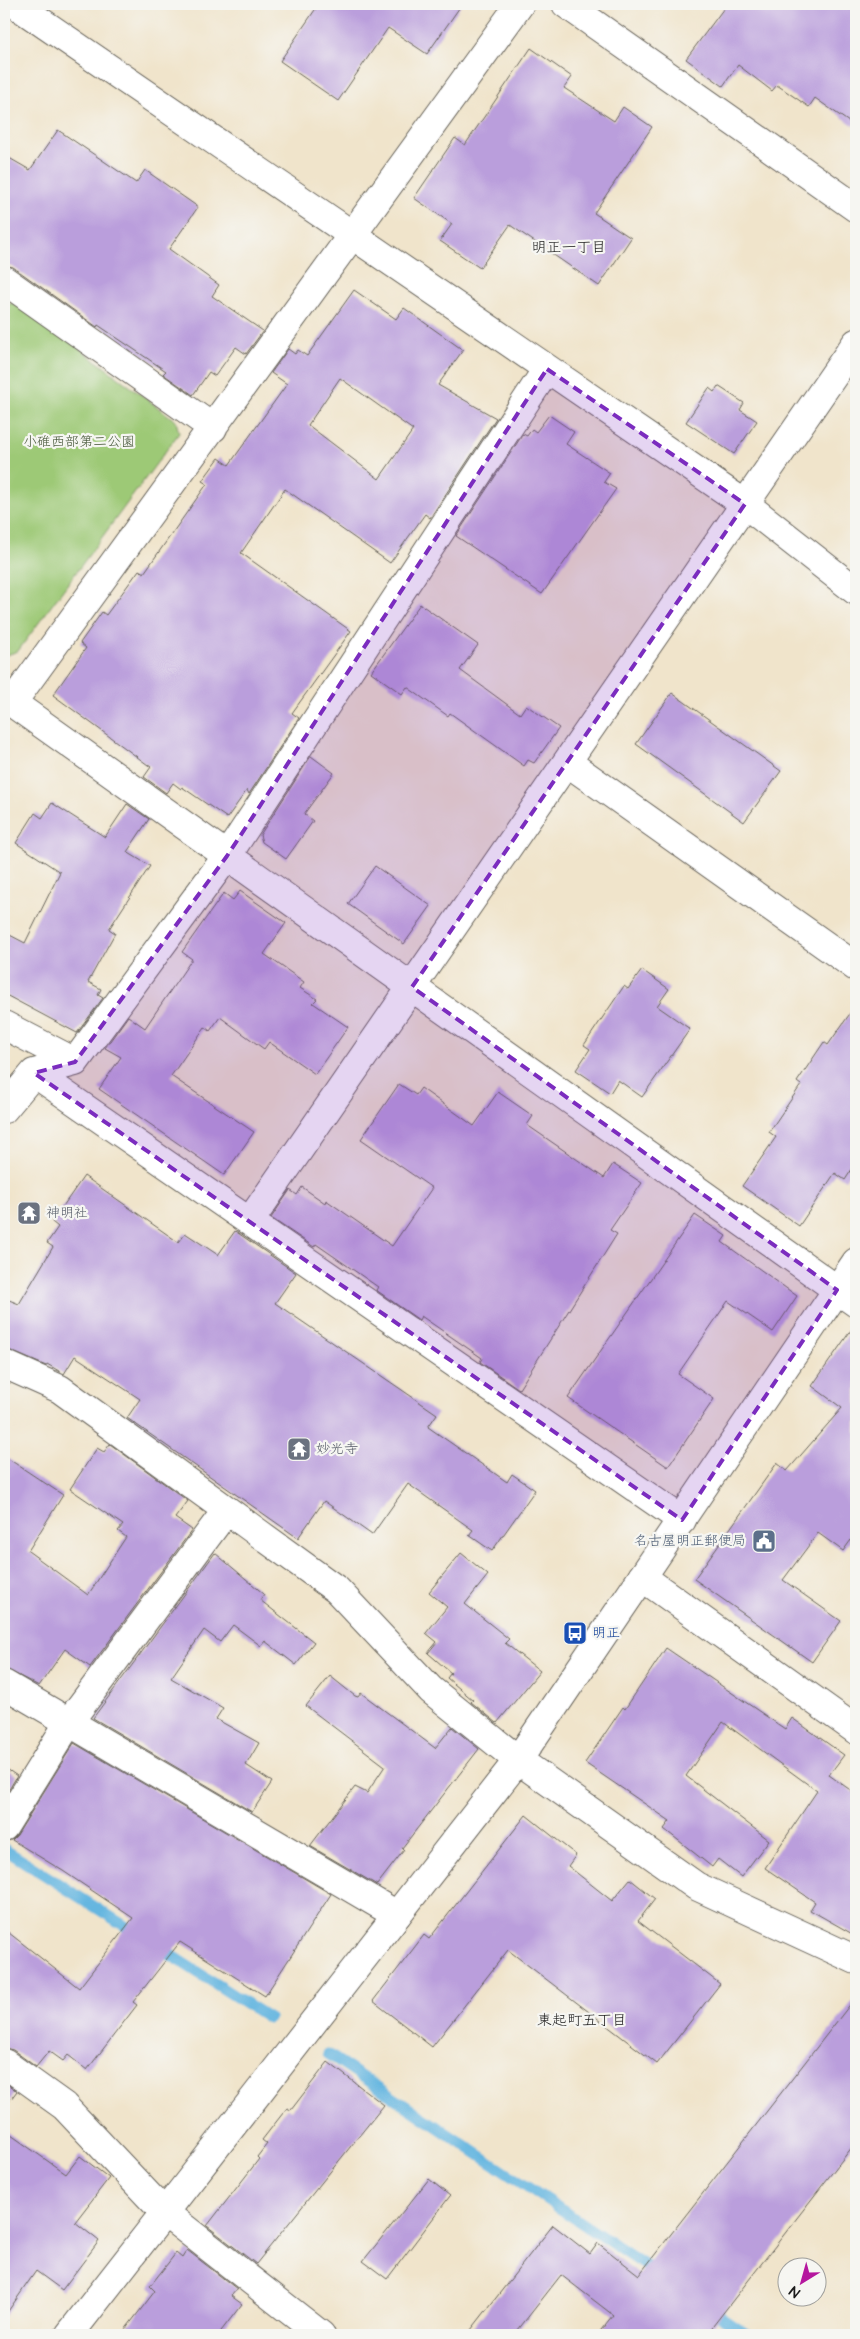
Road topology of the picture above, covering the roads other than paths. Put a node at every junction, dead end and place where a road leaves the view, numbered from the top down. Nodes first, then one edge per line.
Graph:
1 (15, 4) edge
2 (520, 4) edge
3 (566, 4) edge
4 (856, 208) edge
5 (353, 236) junction
6 (5, 283) edge
7 (856, 343) edge
8 (548, 369) junction
9 (213, 428) junction
10 (745, 504) junction
11 (856, 591) edge
12 (8, 700) edge
13 (567, 762) junction
14 (227, 856) junction
15 (856, 967) edge
16 (412, 987) junction
17 (4, 1025) edge
18 (75, 1062) junction
19 (34, 1073) junction
20 (4, 1109) edge
21 (250, 1221) junction
22 (856, 1262) edge
23 (847, 1296) edge
24 (4, 1364) edge
25 (226, 1511) junction
26 (682, 1520) junction
27 (642, 1577) junction
28 (4, 1684) edge
29 (69, 1722) junction
30 (856, 1730) edge
31 (518, 1760) junction
32 (4, 1827) edge
33 (397, 1915) junction
34 (856, 1960) edge
35 (4, 2063) edge
36 (165, 2213) junction
37 (70, 2335) edge
38 (321, 2335) edge

1 - 5 street
2 - 5 street
3 - 4 street
5 - 8 street
5 - 9 street
6 - 9 street
7 - 10 street
8 - 10 street
8 - 14 street
9 - 12 street
10 - 11 street
10 - 13 street
12 - 14 street
13 - 15 street
13 - 16 street
14 - 16 street
14 - 18 street
16 - 21 street
16 - 23 street
17 - 18 street
18 - 19 street
19 - 20 street
19 - 21 street
21 - 26 street
22 - 23 street
23 - 26 street
24 - 25 street
25 - 29 street
25 - 31 street
26 - 27 street
27 - 30 street
27 - 31 street
28 - 29 street
29 - 32 street
29 - 33 street
31 - 33 street
31 - 34 street
33 - 36 street
35 - 36 street
36 - 37 street
36 - 38 street

